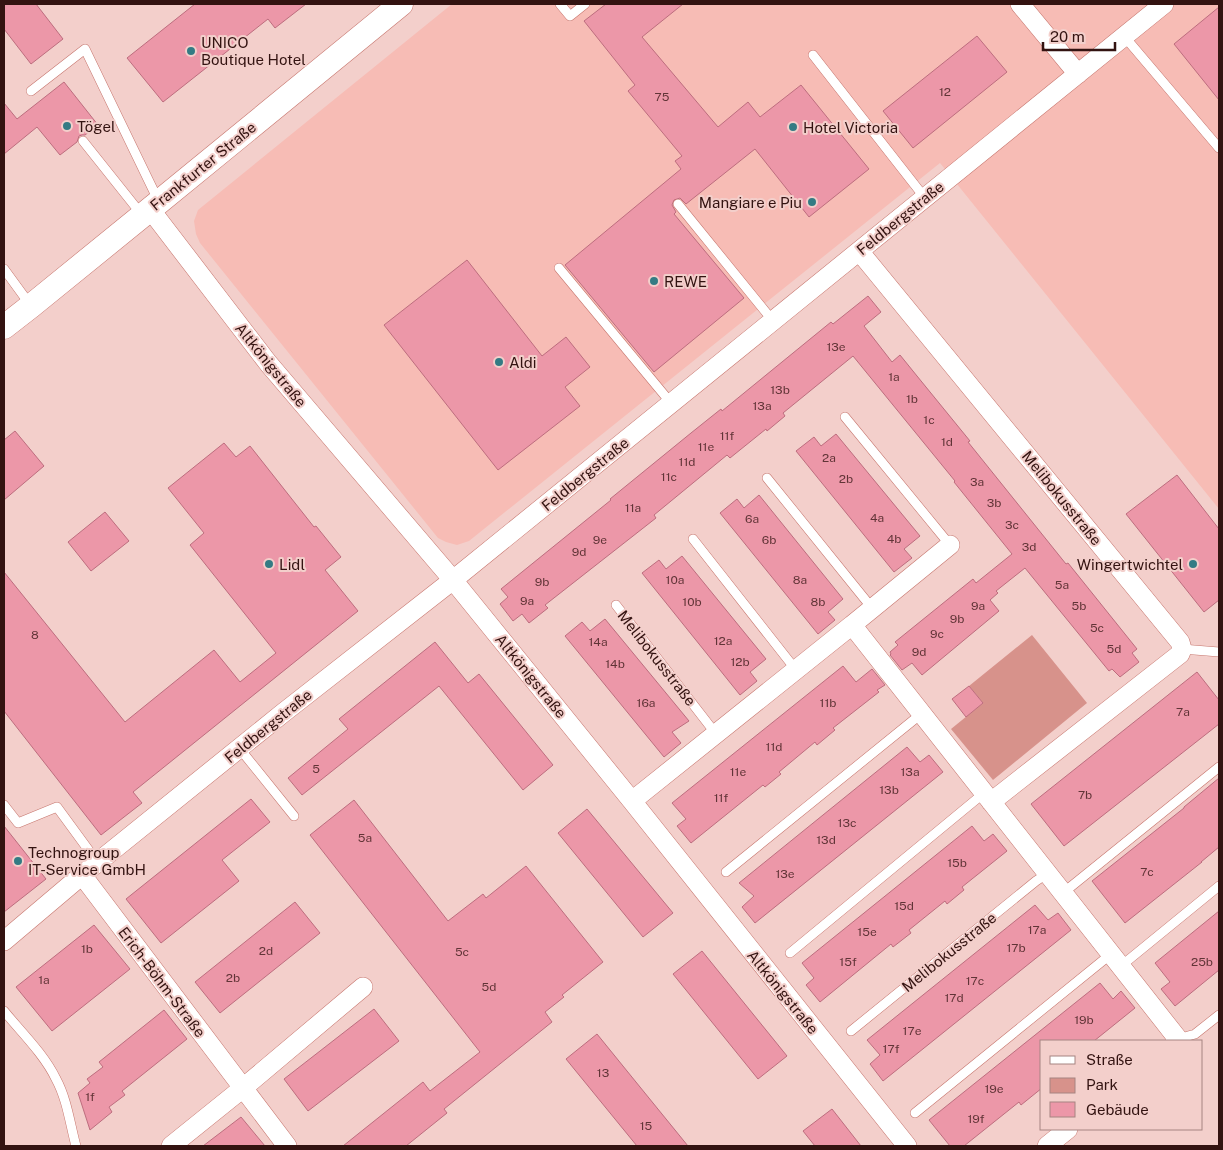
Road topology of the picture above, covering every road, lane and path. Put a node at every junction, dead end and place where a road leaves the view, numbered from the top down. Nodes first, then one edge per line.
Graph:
1 (401, 4) edge
2 (560, 4) edge
3 (585, 4) edge
4 (1020, 4) edge
5 (1164, 4) edge
6 (1124, 36) junction
7 (813, 55) dead end
8 (1078, 74) junction
9 (31, 91) dead end
10 (83, 142) dead end
11 (1219, 148) edge
12 (925, 198) junction
13 (678, 204) dead end
14 (150, 209) junction
15 (859, 251) junction
16 (559, 268) dead end
17 (4, 269) edge
18 (31, 306) junction
19 (773, 321) junction
20 (4, 327) edge
21 (672, 404) junction
22 (846, 417) dead end
23 (767, 478) dead end
24 (692, 540) dead end
25 (950, 546) joint
26 (453, 580) junction
27 (616, 606) dead end
28 (872, 608) junction
29 (852, 625) junction
30 (1182, 649) junction
31 (1219, 652) edge
32 (796, 670) junction
33 (921, 714) junction
34 (716, 734) junction
35 (240, 748) junction
36 (1219, 767) edge
37 (988, 797) junction
38 (632, 802) junction
39 (4, 805) edge
40 (294, 816) dead end
41 (98, 863) junction
42 (726, 872) dead end
43 (1048, 873) junction
44 (82, 875) junction
45 (1219, 886) edge
46 (1063, 893) junction
47 (4, 941) edge
48 (790, 953) dead end
49 (1116, 960) junction
50 (363, 988) dead end
51 (4, 1011) edge
52 (1219, 1015) edge
53 (851, 1031) dead end
54 (1176, 1040) edge
55 (243, 1088) junction
56 (915, 1113) dead end
57 (1067, 1130) edge
58 (901, 1144) edge
59 (76, 1146) edge
60 (171, 1146) edge
61 (287, 1146) edge
62 (1047, 1146) edge

1 - 14 street, Frankfurter Straße
2 - 3 lane
4 - 8 street
5 - 6 street, Feldbergstraße
6 - 8 street, Feldbergstraße
6 - 11 lane
7 - 12 lane
8 - 12 street, Feldbergstraße
9 - 14 lane
10 - 14 lane
12 - 15 street, Feldbergstraße
13 - 19 lane
14 - 18 street, Frankfurter Straße
14 - 26 street, Altkönigstraße
15 - 19 street, Feldbergstraße
15 - 30 street, Melibokusstraße
16 - 21 lane
17 - 18 lane
18 - 20 street, Frankfurter Straße
19 - 21 street, Feldbergstraße
21 - 26 street, Feldbergstraße
22 - 25 lane
23 - 28 lane
24 - 32 lane
25 - 28 street
26 - 35 street, Feldbergstraße
26 - 38 street, Altkönigstraße
27 - 34 lane, Melibokusstraße
28 - 29 street
29 - 32 street
29 - 33 street
30 - 31 lane
30 - 37 street
32 - 34 street
33 - 37 street
33 - 42 lane
34 - 38 street
35 - 40 lane
35 - 41 street, Feldbergstraße
36 - 46 lane
37 - 43 street
37 - 48 lane
38 - 58 street, Altkönigstraße
39 - 41 lane
41 - 44 street, Feldbergstraße
43 - 46 street
43 - 53 lane, Melibokusstraße
44 - 47 street, Feldbergstraße
44 - 55 street, Erich-Böhm-Straße
45 - 49 lane
46 - 49 street
49 - 54 street
49 - 56 lane
50 - 55 street
51 - 59 lane
52 - 54 lane
55 - 60 street
55 - 61 street, Erich-Böhm-Straße
57 - 62 street

